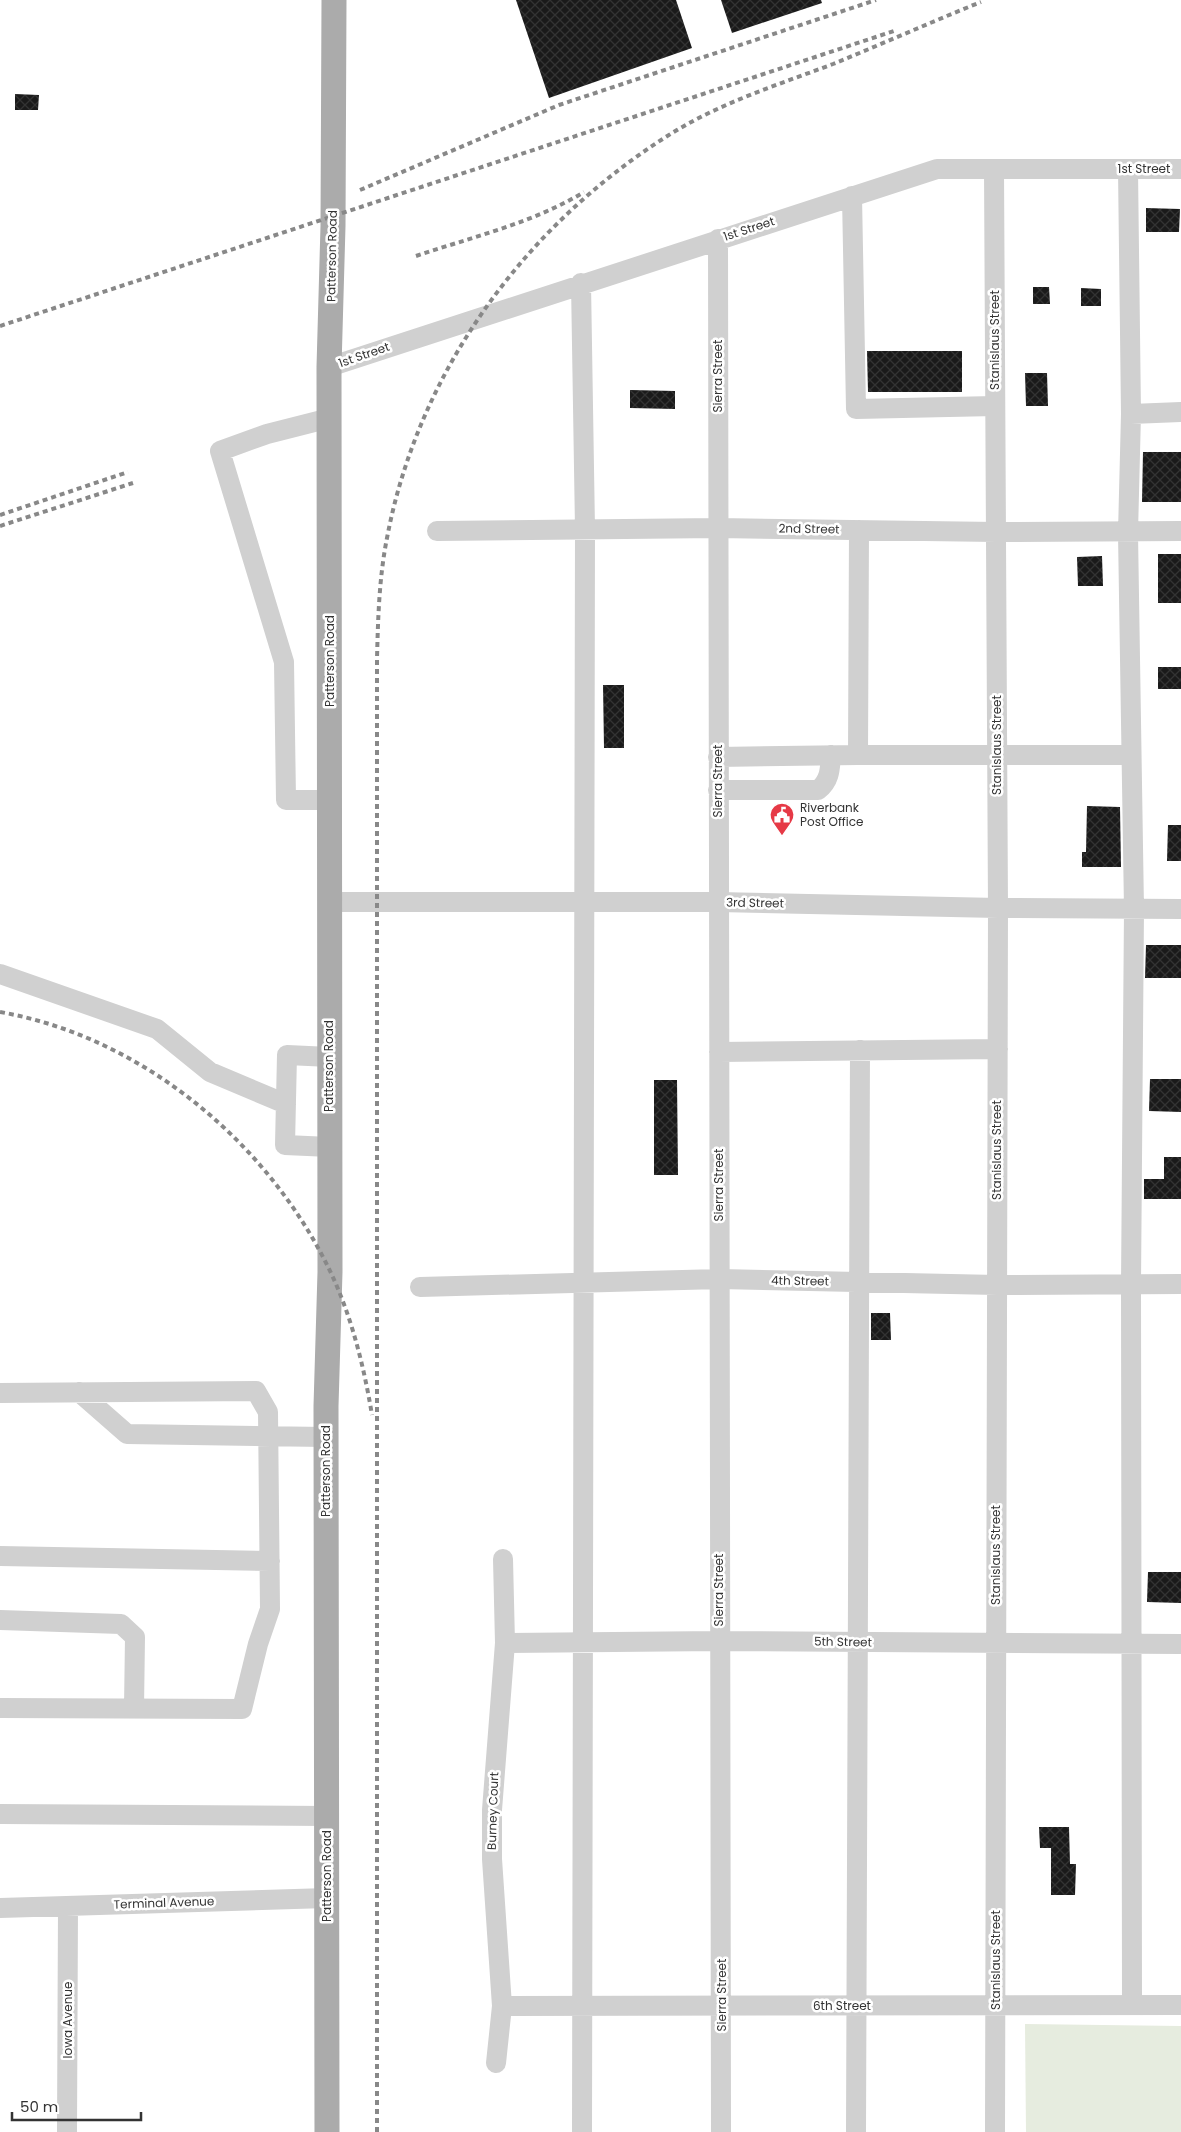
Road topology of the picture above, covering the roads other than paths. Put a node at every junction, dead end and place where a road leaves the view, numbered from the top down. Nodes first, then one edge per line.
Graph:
1 (334, 0) edge
2 (994, 169) junction
3 (1128, 169) junction
4 (1181, 169) edge
5 (852, 196) junction
6 (718, 239) junction
7 (582, 283) junction
8 (329, 367) junction
9 (995, 406) junction
10 (1181, 412) edge
11 (1131, 414) junction
12 (330, 418) junction
13 (718, 528) junction
14 (585, 529) junction
15 (859, 530) junction
16 (437, 531) dead end
17 (996, 532) junction
18 (1181, 532) edge
19 (1128, 533) junction
20 (997, 754) junction
21 (858, 755) junction
22 (1131, 755) junction
23 (831, 756) junction
24 (718, 757) junction
25 (718, 790) junction
26 (329, 800) junction
27 (329, 902) junction
28 (583, 902) junction
29 (718, 902) junction
30 (998, 908) junction
31 (1134, 909) junction
32 (1181, 909) edge
33 (0, 974) edge
34 (998, 1049) junction
35 (860, 1050) junction
36 (719, 1052) junction
37 (330, 1057) junction
38 (286, 1104) junction
39 (330, 1147) junction
40 (720, 1279) junction
41 (860, 1282) junction
42 (583, 1283) junction
43 (1131, 1284) junction
44 (1181, 1284) edge
45 (997, 1285) junction
46 (420, 1287) dead end
47 (79, 1392) junction
48 (0, 1393) edge
49 (268, 1436) junction
50 (326, 1437) junction
51 (0, 1556) edge
52 (503, 1559) dead end
53 (270, 1561) junction
54 (0, 1620) edge
55 (719, 1641) junction
56 (582, 1642) junction
57 (859, 1642) junction
58 (505, 1643) junction
59 (996, 1644) junction
60 (1131, 1644) junction
61 (1181, 1644) edge
62 (0, 1708) edge
63 (134, 1708) junction
64 (0, 1814) edge
65 (327, 1816) junction
66 (327, 1898) junction
67 (68, 1907) junction
68 (0, 1908) edge
69 (996, 2005) junction
70 (1132, 2005) junction
71 (1181, 2005) edge
72 (502, 2006) junction
73 (583, 2006) junction
74 (722, 2006) junction
75 (856, 2006) junction
76 (496, 2063) dead end
77 (67, 2132) edge
78 (328, 2132) edge
79 (582, 2132) edge
80 (721, 2132) edge
81 (856, 2132) edge
82 (995, 2132) edge

1 - 8 main road, Patterson Road
2 - 3 street, 1st Street
2 - 5 street, 1st Street
2 - 9 street, Stanislaus Street
3 - 4 street, 1st Street
3 - 11 street
5 - 6 street, 1st Street
5 - 9 street
6 - 7 street, 1st Street
6 - 13 street, Sierra Street
7 - 8 street, 1st Street
7 - 14 street
8 - 12 main road, Patterson Road
9 - 17 street, Stanislaus Street
10 - 11 street
11 - 19 street
12 - 26 main road, Patterson Road
12 - 26 street
13 - 14 street, 2nd Street
13 - 15 street, 2nd Street
13 - 24 street, Sierra Street
14 - 16 street, 2nd Street
14 - 28 street
15 - 17 street, 2nd Street
15 - 21 street
17 - 19 street, 2nd Street
17 - 20 street, Stanislaus Street
18 - 19 street, 2nd Street
19 - 22 street
20 - 21 street
20 - 22 street
20 - 30 street, Stanislaus Street
21 - 23 street
22 - 31 street
23 - 24 street
23 - 25 street
24 - 25 street, Sierra Street
25 - 29 street, Sierra Street
26 - 27 main road, Patterson Road
27 - 28 street, 3rd Street
27 - 37 main road, Patterson Road
28 - 29 street, 3rd Street
28 - 42 street
29 - 30 street, 3rd Street
29 - 36 street, Sierra Street
30 - 31 street, 3rd Street
30 - 34 street, Stanislaus Street
31 - 32 street, 3rd Street
31 - 43 street
33 - 38 street
34 - 35 street
34 - 45 street, Stanislaus Street
35 - 36 street
35 - 41 street
36 - 40 street, Sierra Street
37 - 38 street
37 - 39 main road, Patterson Road
38 - 39 street
39 - 50 main road, Patterson Road
40 - 41 street, 4th Street
40 - 42 street, 4th Street
40 - 55 street, Sierra Street
41 - 45 street, 4th Street
41 - 57 street
42 - 46 street, 4th Street
42 - 56 street
43 - 44 street, 4th Street
43 - 45 street, 4th Street
43 - 60 street
45 - 59 street, Stanislaus Street
47 - 48 street
47 - 49 street
47 - 49 street
49 - 50 street
49 - 53 street
50 - 65 main road, Patterson Road
51 - 53 street
52 - 58 street, Burney Court
53 - 63 street
54 - 63 street
55 - 56 street, 5th Street
55 - 57 street, 5th Street
55 - 74 street, Sierra Street
56 - 58 street, 5th Street
56 - 73 street
57 - 59 street, 5th Street
57 - 75 street
58 - 72 street, Burney Court
59 - 60 street, 5th Street
59 - 69 street, Stanislaus Street
60 - 61 street, 5th Street
60 - 70 street
62 - 63 street
64 - 65 street
65 - 66 main road, Patterson Road
66 - 67 street, Terminal Avenue
66 - 78 main road, Patterson Road
67 - 68 street, Terminal Avenue
67 - 77 street, Iowa Avenue
69 - 70 street, 6th Street
69 - 75 street, 6th Street
69 - 82 street, Stanislaus Street
70 - 71 street, 6th Street
72 - 73 street, 6th Street
72 - 76 street, Burney Court
73 - 74 street, 6th Street
73 - 79 street
74 - 75 street, 6th Street
74 - 80 street, Sierra Street
75 - 81 street

